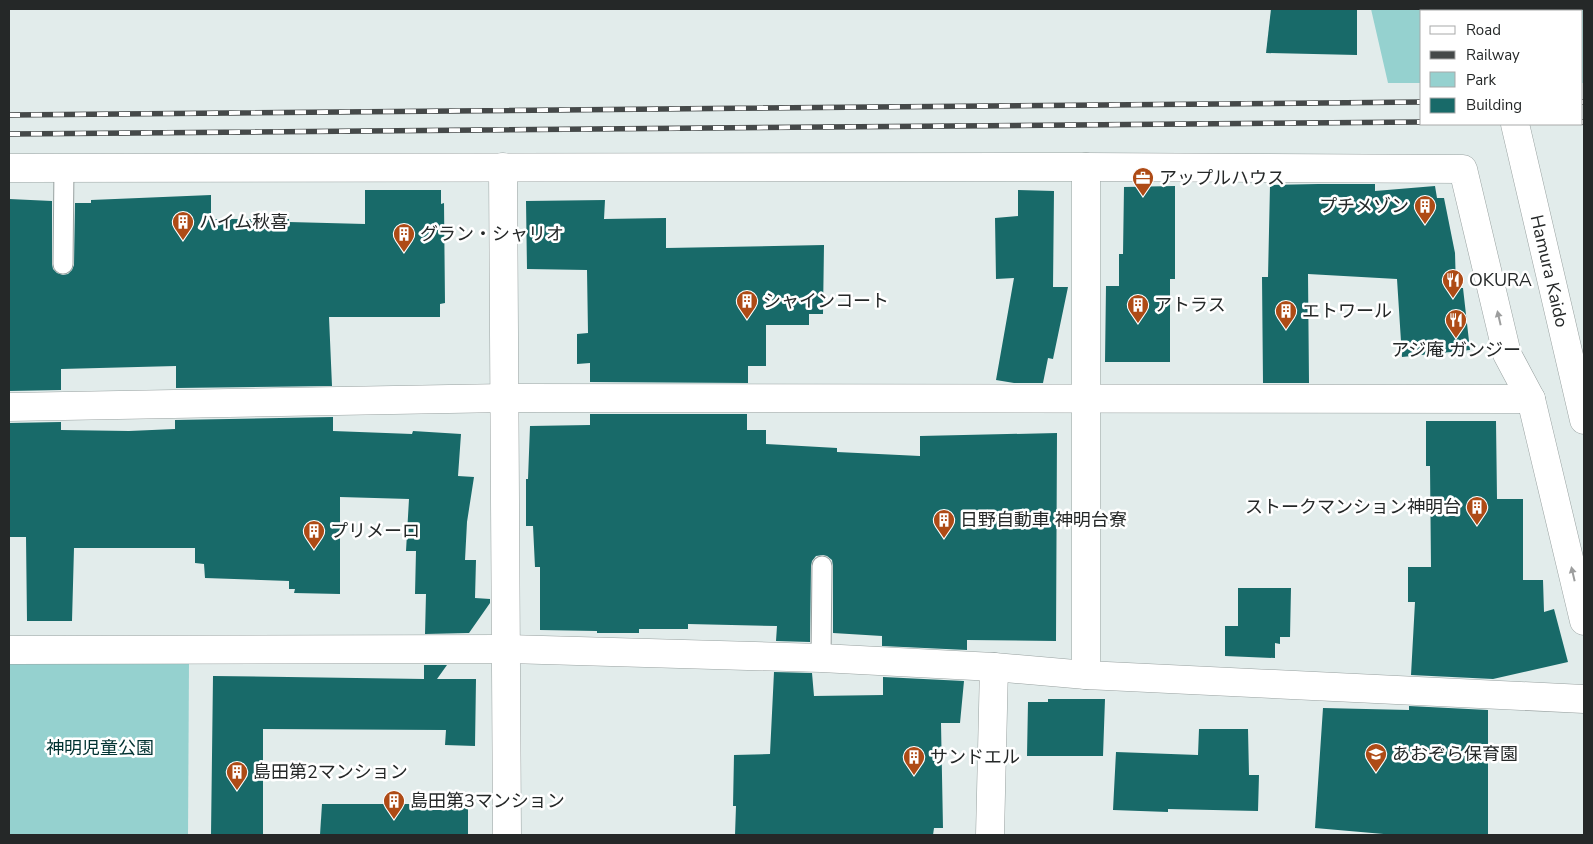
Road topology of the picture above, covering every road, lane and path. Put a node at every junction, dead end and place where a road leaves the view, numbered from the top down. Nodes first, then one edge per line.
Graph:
1 (1515, 125) edge
2 (64, 167) junction
3 (503, 167) junction
4 (1086, 167) junction
5 (9, 168) edge
6 (63, 264) dead end
7 (505, 398) junction
8 (1087, 399) junction
9 (1531, 399) junction
10 (9, 407) edge
11 (1584, 420) edge
12 (822, 566) dead end
13 (1584, 621) edge
14 (505, 649) junction
15 (9, 650) edge
16 (821, 658) junction
17 (994, 667) junction
18 (1086, 675) junction
19 (1584, 699) edge
20 (508, 835) edge
21 (990, 835) edge

1 - 11 street, Hamura Kaido
2 - 3 street
2 - 5 street
2 - 6 lane
3 - 4 street
3 - 7 street
4 - 8 street
9 -> 4 street
7 - 8 street
7 - 10 street
7 - 14 street
8 - 9 street
8 - 18 street
13 -> 9 street
12 - 16 lane
14 - 15 street
14 - 16 street
14 - 20 street
16 - 17 street
17 - 18 street
17 - 21 street
18 - 19 street

